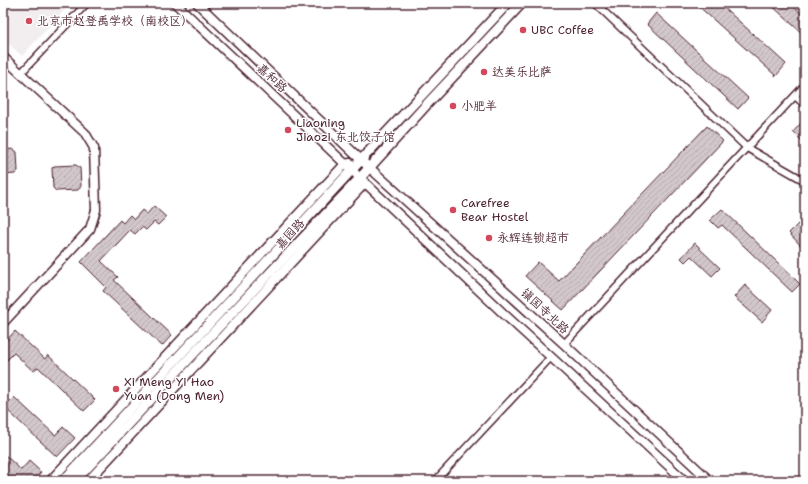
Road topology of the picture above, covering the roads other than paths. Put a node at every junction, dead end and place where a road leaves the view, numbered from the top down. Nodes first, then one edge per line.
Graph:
1 (87, 3) edge
2 (175, 3) edge
3 (197, 3) edge
4 (508, 3) edge
5 (522, 3) edge
6 (595, 3) edge
7 (3, 57) edge
8 (21, 74) junction
9 (805, 85) edge
10 (795, 96) junction
11 (805, 105) edge
12 (747, 148) junction
13 (361, 160) junction
14 (348, 167) junction
15 (369, 167) junction
16 (362, 181) junction
17 (805, 181) edge
18 (3, 322) edge
19 (564, 344) junction
20 (551, 356) junction
21 (90, 480) edge
22 (50, 481) edge
23 (63, 481) edge
24 (75, 481) edge
25 (435, 481) edge
26 (685, 481) edge
27 (710, 481) edge

1 - 8 street
2 - 14 street, 嘉和路
3 - 13 street, 嘉和路
4 - 13 main road
5 - 15 main road, 嘉园路
6 - 12 street
7 - 8 street
8 - 18 street
9 - 10 street
10 - 11 street
10 - 12 street
12 - 17 street
12 - 19 street
13 - 14 main road, 嘉园路
13 - 15 street, 镇国寺北路
14 - 16 street
14 - 22 street
14 - 23 main road, 嘉园路
15 - 16 main road, 嘉园路
15 - 19 street, 镇国寺北路
16 - 20 street
16 - 21 street
16 - 24 main road, 嘉园路
19 - 27 street, 镇国寺北路
20 - 25 street
20 - 26 street

